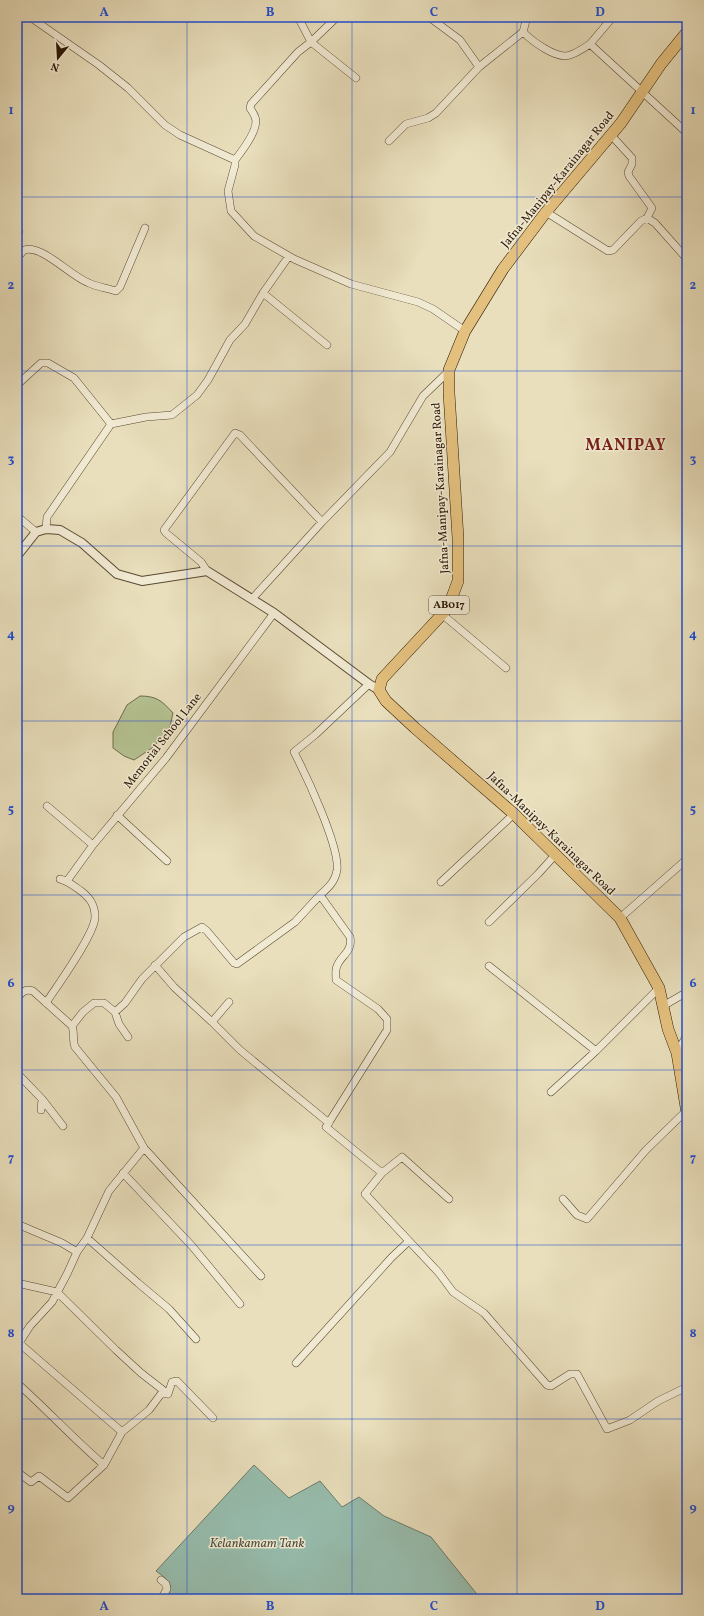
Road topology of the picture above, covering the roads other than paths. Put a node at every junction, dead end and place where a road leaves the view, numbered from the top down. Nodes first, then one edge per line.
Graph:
1 (30, 17) edge
2 (298, 17) edge
3 (337, 17) edge
4 (429, 17) edge
5 (527, 17) edge
6 (613, 17) edge
7 (523, 32) junction
8 (687, 32) edge
9 (311, 42) junction
10 (590, 44) junction
11 (479, 67) junction
12 (356, 78) dead end
13 (642, 94) junction
14 (687, 133) edge
15 (611, 135) junction
16 (389, 141) dead end
17 (235, 160) junction
18 (546, 212) junction
19 (647, 218) junction
20 (145, 228) dead end
21 (289, 256) junction
22 (17, 258) edge
23 (687, 259) edge
24 (263, 293) junction
25 (465, 331) junction
26 (327, 345) dead end
27 (449, 370) junction
28 (17, 385) edge
29 (111, 424) junction
30 (17, 516) edge
31 (322, 522) junction
32 (46, 529) junction
33 (36, 532) junction
34 (17, 556) edge
35 (207, 571) junction
36 (252, 599) junction
37 (274, 613) junction
38 (443, 615) junction
39 (506, 668) dead end
40 (374, 687) junction
41 (47, 806) dead end
42 (514, 814) junction
43 (117, 815) junction
44 (93, 844) junction
45 (556, 854) junction
46 (687, 859) edge
47 (167, 861) dead end
48 (441, 882) dead end
49 (320, 895) junction
50 (620, 918) junction
51 (489, 922) dead end
52 (155, 965) junction
53 (489, 966) dead end
54 (659, 988) junction
55 (687, 992) edge
56 (17, 999) edge
57 (229, 1002) dead end
58 (46, 1003) junction
59 (663, 1006) junction
60 (115, 1012) junction
61 (212, 1022) junction
62 (72, 1026) junction
63 (687, 1035) edge
64 (128, 1037) dead end
65 (596, 1051) junction
66 (677, 1053) junction
67 (17, 1073) edge
68 (551, 1092) dead end
69 (42, 1098) junction
70 (40, 1110) dead end
71 (686, 1112) edge
72 (329, 1123) junction
73 (63, 1126) dead end
74 (144, 1148) junction
75 (123, 1173) junction
76 (382, 1173) junction
77 (563, 1199) dead end
78 (449, 1200) dead end
79 (17, 1224) edge
80 (87, 1238) junction
81 (408, 1242) junction
82 (77, 1252) junction
83 (261, 1276) dead end
84 (17, 1283) edge
85 (57, 1292) junction
86 (240, 1304) dead end
87 (196, 1339) dead end
88 (296, 1363) dead end
89 (17, 1383) edge
90 (687, 1387) edge
91 (168, 1394) junction
92 (213, 1418) dead end
93 (122, 1432) junction
94 (104, 1465) junction
95 (17, 1474) edge
96 (161, 1580) dead end
97 (161, 1599) edge

1 - 17 street
2 - 9 street
3 - 9 street
4 - 11 street
5 - 7 street
6 - 10 street
7 - 10 street
7 - 11 street
8 - 13 main road, Jafna-Manipay-Karainagar Road / AB017
9 - 12 street
9 - 17 street
10 - 13 street
11 - 16 street
13 - 14 street
13 - 15 main road, Jafna-Manipay-Karainagar Road / AB017
15 - 18 main road, Jafna-Manipay-Karainagar Road / AB017
15 - 19 street
17 - 21 street
18 - 19 street
18 - 25 main road, Jafna-Manipay-Karainagar Road / AB017
19 - 23 street
20 - 22 street
21 - 24 street
21 - 25 street
24 - 26 street
24 - 29 street
25 - 27 main road, Jafna-Manipay-Karainagar Road / AB017
27 - 31 street
27 - 38 main road, Jafna-Manipay-Karainagar Road / AB017
28 - 29 street
29 - 32 street
30 - 33 street
31 - 35 street
31 - 36 street
32 - 33 street
32 - 35 street
33 - 34 street
35 - 36 street
36 - 37 street
37 - 40 street
37 - 43 street, Memorial School Lane
38 - 39 street
38 - 40 main road, Jafna-Manipay-Karainagar Road / AB017
40 - 42 main road, Jafna-Manipay-Karainagar Road
40 - 49 street
41 - 44 street
42 - 45 main road, Jafna-Manipay-Karainagar Road
42 - 48 street
43 - 44 street, Memorial School Lane
43 - 47 street
44 - 58 street, Memorial School Lane
45 - 50 main road, Jafna-Manipay-Karainagar Road
45 - 51 street
46 - 50 street
49 - 52 street
49 - 72 street
50 - 54 main road, Jafna-Manipay-Karainagar Road
52 - 60 street
52 - 61 street
53 - 65 street
54 - 59 main road, Jafna-Manipay-Karainagar Road
54 - 65 street
55 - 59 street
56 - 58 street
57 - 61 street
58 - 62 street
59 - 66 main road, Jafna-Manipay-Karainagar Road
60 - 62 street
60 - 64 street
61 - 72 street
62 - 74 street
63 - 66 street
65 - 68 street
66 - 71 main road, Jafna-Manipay-Karainagar Road
67 - 69 street
69 - 70 street
69 - 73 street
71 - 77 street
72 - 76 street
74 - 75 street
74 - 83 street
75 - 80 street
75 - 86 street
76 - 78 street
76 - 81 street
79 - 82 street
80 - 82 street
80 - 87 street
81 - 88 street
81 - 90 street
82 - 85 street
84 - 85 street
85 - 91 street
85 - 93 street
89 - 94 street
91 - 92 street
91 - 93 street
93 - 94 street
94 - 95 street
96 - 97 street

